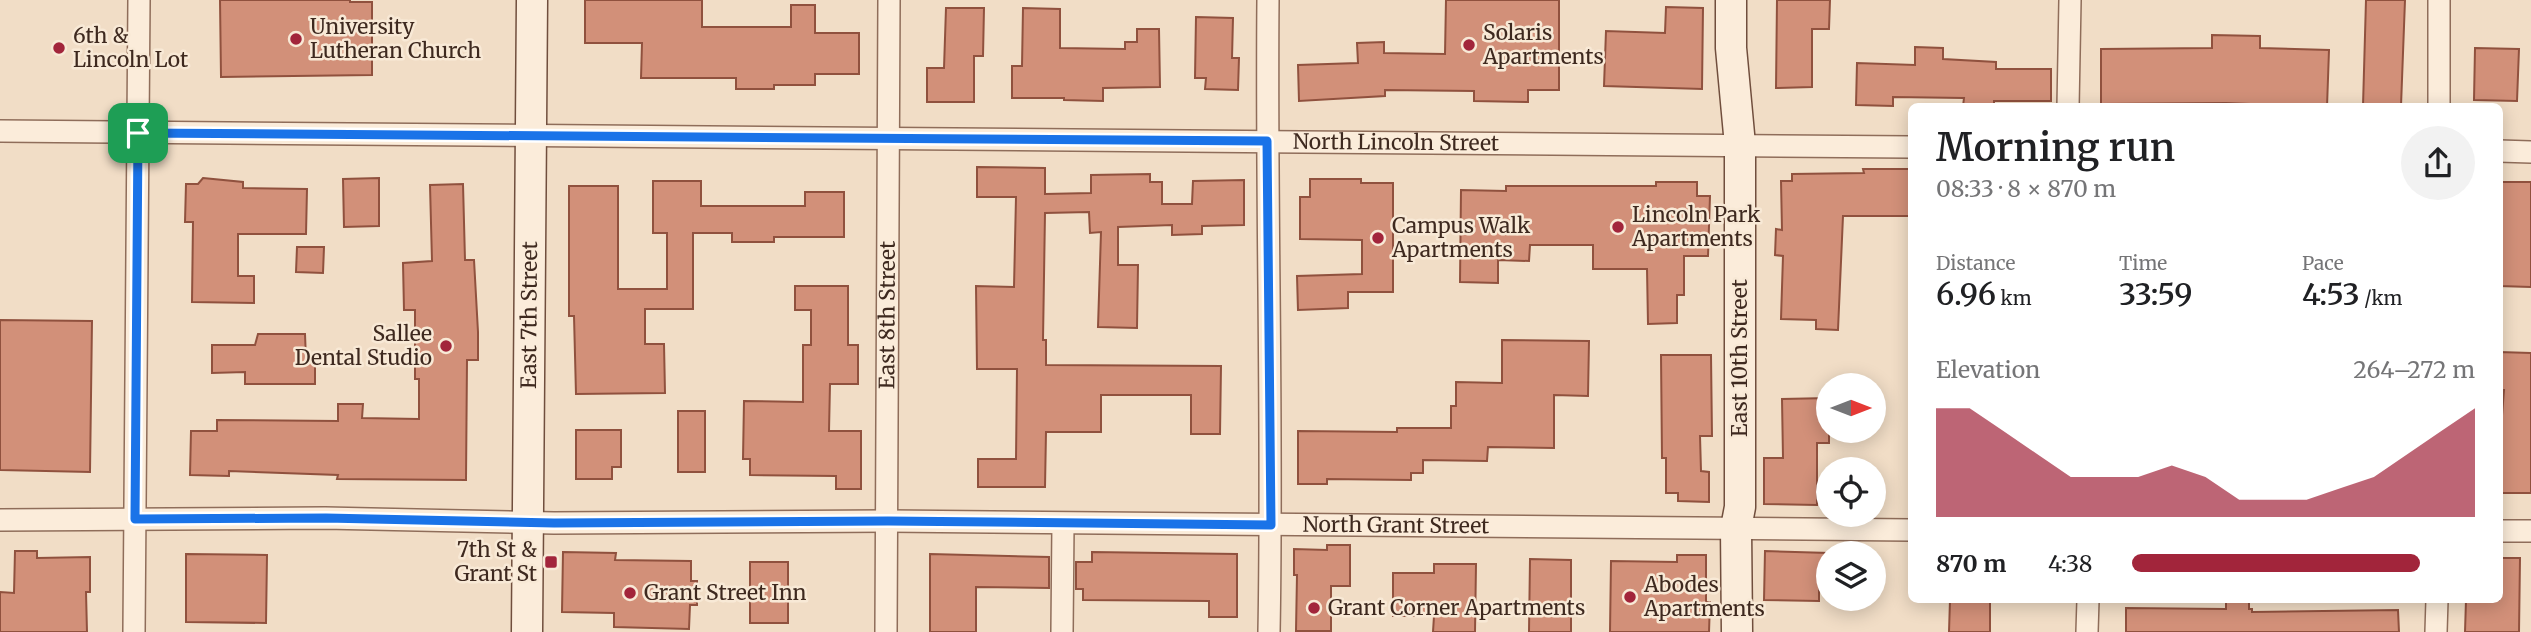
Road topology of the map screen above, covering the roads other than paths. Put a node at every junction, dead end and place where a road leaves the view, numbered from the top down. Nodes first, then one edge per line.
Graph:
1 (139, 0) edge
2 (532, 0) edge
3 (889, 0) edge
4 (1268, 0) edge
5 (1731, 0) edge
6 (2070, 0) edge
7 (2439, 0) edge
8 (2068, 103) edge
9 (2439, 103) edge
10 (0, 131) edge
11 (138, 133) junction
12 (531, 136) junction
13 (887, 139) junction
14 (1267, 141) junction
15 (1740, 145) junction
16 (1908, 147) edge
17 (2503, 151) edge
18 (2531, 152) edge
19 (135, 519) junction
20 (0, 520) edge
21 (888, 521) junction
22 (529, 523) junction
23 (1063, 524) junction
24 (1271, 525) junction
25 (1737, 528) junction
26 (1908, 530) edge
27 (2503, 531) edge
28 (2531, 531) edge
29 (2088, 603) edge
30 (2437, 603) edge
31 (134, 632) edge
32 (527, 632) edge
33 (886, 632) edge
34 (1062, 632) edge
35 (1269, 632) edge
36 (1737, 632) edge
37 (2087, 632) edge
38 (2436, 632) edge

1 - 11 street
2 - 12 street, East 7th Street
3 - 13 street, East 8th Street
4 - 14 street
5 - 15 street, East 10th Street
6 - 8 street
7 - 9 street
10 - 11 street, North Lincoln Street
11 - 12 street, North Lincoln Street
11 - 19 street
12 - 13 street, North Lincoln Street
12 - 22 street, East 7th Street
13 - 14 street, North Lincoln Street
13 - 21 street, East 8th Street
14 - 15 street, North Lincoln Street
14 - 24 street
15 - 16 street, North Lincoln Street
15 - 25 street, East 10th Street
17 - 18 street
19 - 20 street, North Grant Street
19 - 22 street, North Grant Street
19 - 31 street
21 - 22 street, North Grant Street
21 - 23 street, North Grant Street
21 - 33 street, East 8th Street
22 - 32 street, East 7th Street
23 - 24 street, North Grant Street
23 - 34 street
24 - 25 street, North Grant Street
24 - 35 street
25 - 26 street, North Grant Street
25 - 36 street, East 10th Street
27 - 28 street
29 - 37 street
30 - 38 street

